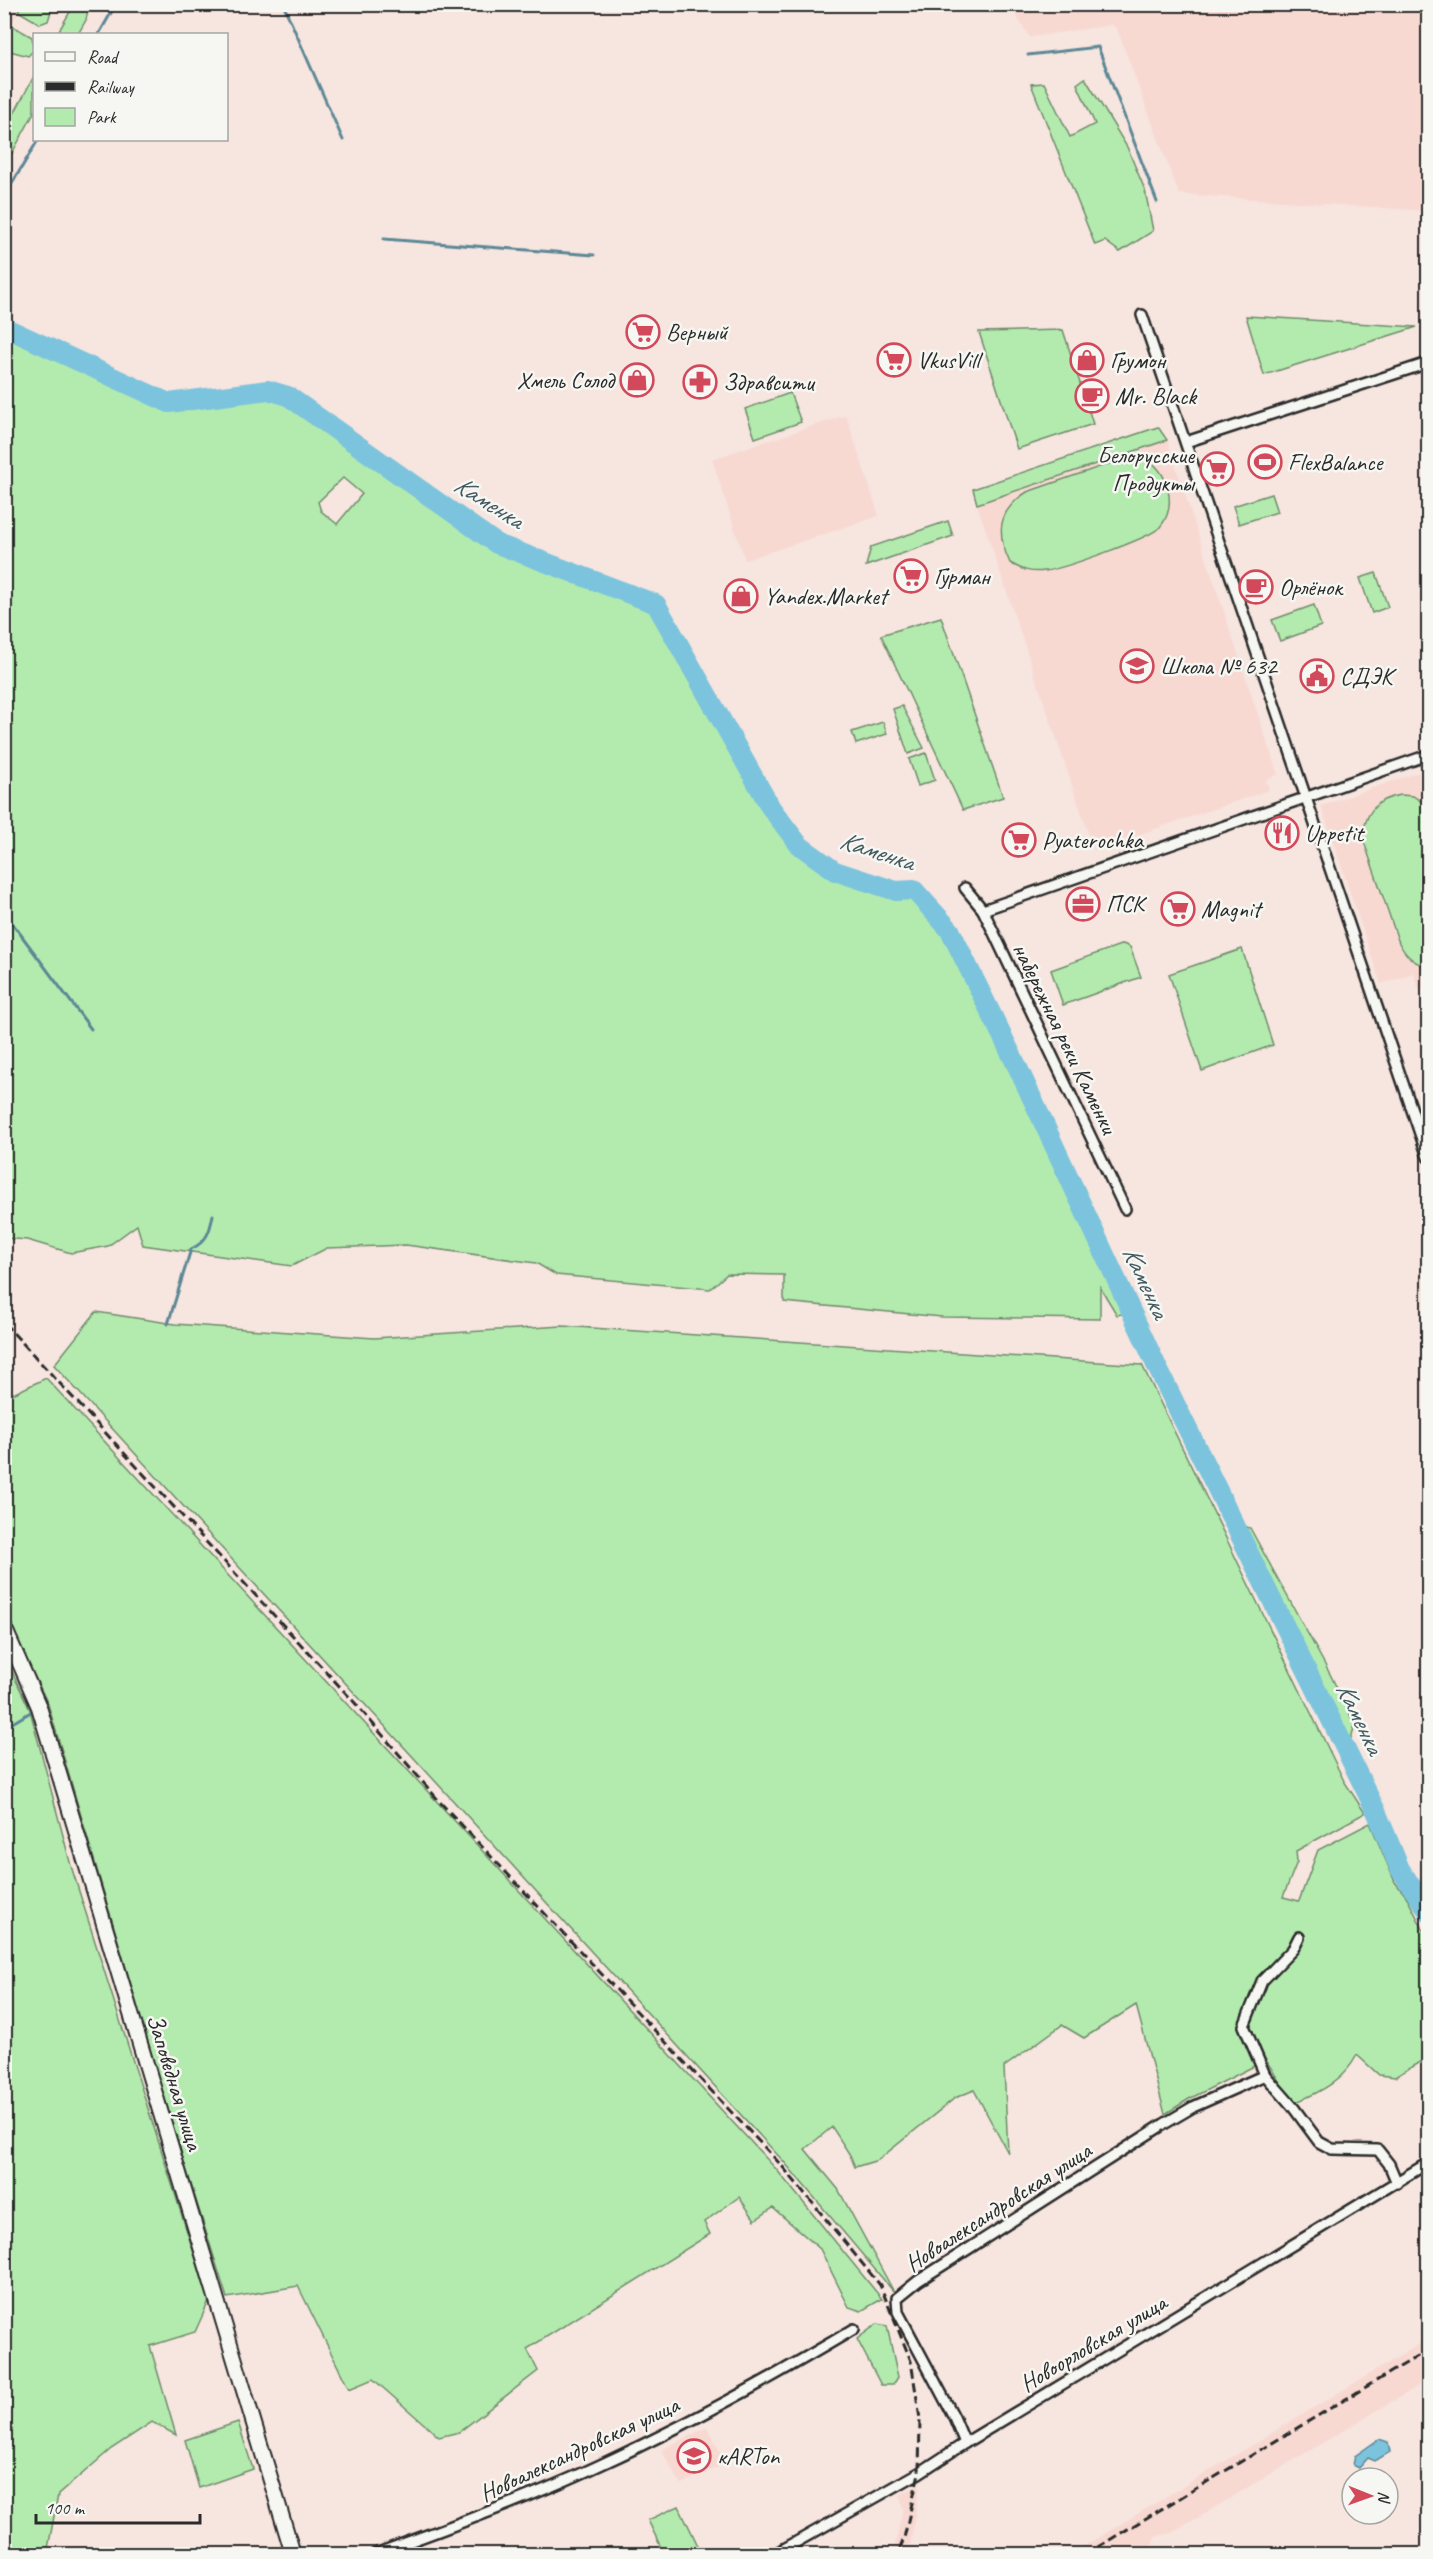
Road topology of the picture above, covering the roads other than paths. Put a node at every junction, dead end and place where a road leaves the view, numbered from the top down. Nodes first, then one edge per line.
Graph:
1 (1142, 315) dead end
2 (1428, 363) edge
3 (1186, 442) junction
4 (1428, 754) edge
5 (1306, 797) junction
6 (965, 888) dead end
7 (983, 910) junction
8 (1428, 1156) edge
9 (1125, 1209) dead end
10 (4, 1627) edge
11 (1299, 1936) dead end
12 (1265, 2075) junction
13 (1428, 2163) edge
14 (1396, 2183) junction
15 (854, 2329) dead end
16 (965, 2443) junction
17 (293, 2554) edge
18 (375, 2554) edge
19 (775, 2554) edge

1 - 3 street
2 - 3 street
3 - 5 street
4 - 5 street
5 - 7 street
5 - 8 street
6 - 7 street, набережная реки Каменки
7 - 9 street, набережная реки Каменки
10 - 17 street, Заповедная улица
11 - 12 street
12 - 14 street
12 - 16 street, Новоалександровская улица
13 - 14 street, Новоорловская улица
14 - 16 street, Новоорловская улица
15 - 18 street, Новоалександровская улица
16 - 19 street, Новоорловская улица

